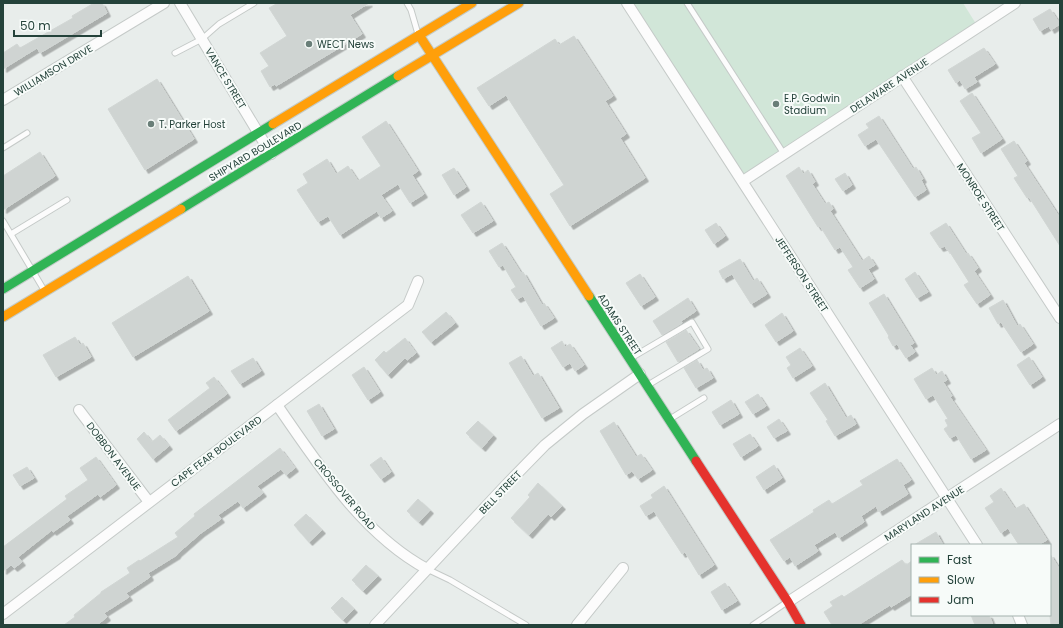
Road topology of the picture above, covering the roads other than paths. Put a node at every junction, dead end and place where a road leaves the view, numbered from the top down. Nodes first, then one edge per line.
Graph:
1 (164, 3) edge
2 (180, 3) edge
3 (254, 3) edge
4 (407, 3) edge
5 (472, 3) edge
6 (519, 3) edge
7 (627, 3) edge
8 (687, 3) edge
9 (1015, 3) edge
10 (419, 35) junction
11 (202, 39) junction
12 (175, 53) dead end
13 (432, 56) junction
14 (902, 76) junction
15 (3, 100) edge
16 (27, 133) dead end
17 (259, 133) junction
18 (3, 148) edge
19 (271, 154) junction
20 (784, 154) junction
21 (743, 181) junction
22 (67, 200) dead end
23 (3, 221) edge
24 (12, 234) junction
25 (33, 271) junction
26 (418, 281) dead end
27 (3, 289) edge
28 (45, 291) junction
29 (3, 317) edge
30 (1060, 318) edge
31 (630, 359) junction
32 (640, 374) junction
33 (647, 386) junction
34 (704, 398) dead end
35 (277, 405) junction
36 (79, 410) dead end
37 (669, 420) junction
38 (1060, 424) edge
39 (946, 498) junction
40 (149, 502) junction
41 (976, 544) edge
42 (623, 568) dead end
43 (427, 569) junction
44 (788, 602) junction
45 (3, 614) edge
46 (375, 625) edge
47 (526, 625) edge
48 (577, 625) edge
49 (753, 625) edge
50 (801, 625) edge

1 - 15 street, WILLIAMSON DRIVE
2 - 11 street, VANCE STREET
3 - 11 lane
4 - 10 lane
5 - 10 main road, SHIPYARD BOULEVARD
6 - 13 main road, SHIPYARD BOULEVARD
7 - 21 street, JEFFERSON STREET
8 - 20 lane
9 - 14 street, DELAWARE AVENUE
10 - 13 main road, ADAMS STREET
10 - 17 main road, SHIPYARD BOULEVARD
11 - 12 lane
11 - 17 street, VANCE STREET
13 - 19 main road, SHIPYARD BOULEVARD
13 - 31 main road, ADAMS STREET
14 - 20 street, DELAWARE AVENUE
14 - 30 street, MONROE STREET
16 - 18 lane
17 - 19 street, VANCE STREET
17 - 25 main road, SHIPYARD BOULEVARD
19 - 28 main road, SHIPYARD BOULEVARD
20 - 21 street, DELAWARE AVENUE
21 - 39 street, JEFFERSON STREET
22 - 24 lane
23 - 24 lane
24 - 25 lane
25 - 27 main road, SHIPYARD BOULEVARD
25 - 28 lane
26 - 35 street, CAPE FEAR BOULEVARD
28 - 29 main road, SHIPYARD BOULEVARD
31 - 32 main road, ADAMS STREET
31 - 33 lane
32 - 33 main road, ADAMS STREET
32 - 43 street, BELL STREET
33 - 37 main road, ADAMS STREET
34 - 37 lane
35 - 40 street, CAPE FEAR BOULEVARD
35 - 43 street, CROSSOVER ROAD
36 - 40 street, DOBBON AVENUE
37 - 44 main road, ADAMS STREET
38 - 39 street, MARYLAND AVENUE
39 - 41 street, JEFFERSON STREET
39 - 44 street, MARYLAND AVENUE
40 - 45 street, CAPE FEAR BOULEVARD
42 - 48 street
43 - 46 street, BELL STREET
43 - 47 lane
44 - 49 lane
44 - 50 main road, ADAMS STREET

